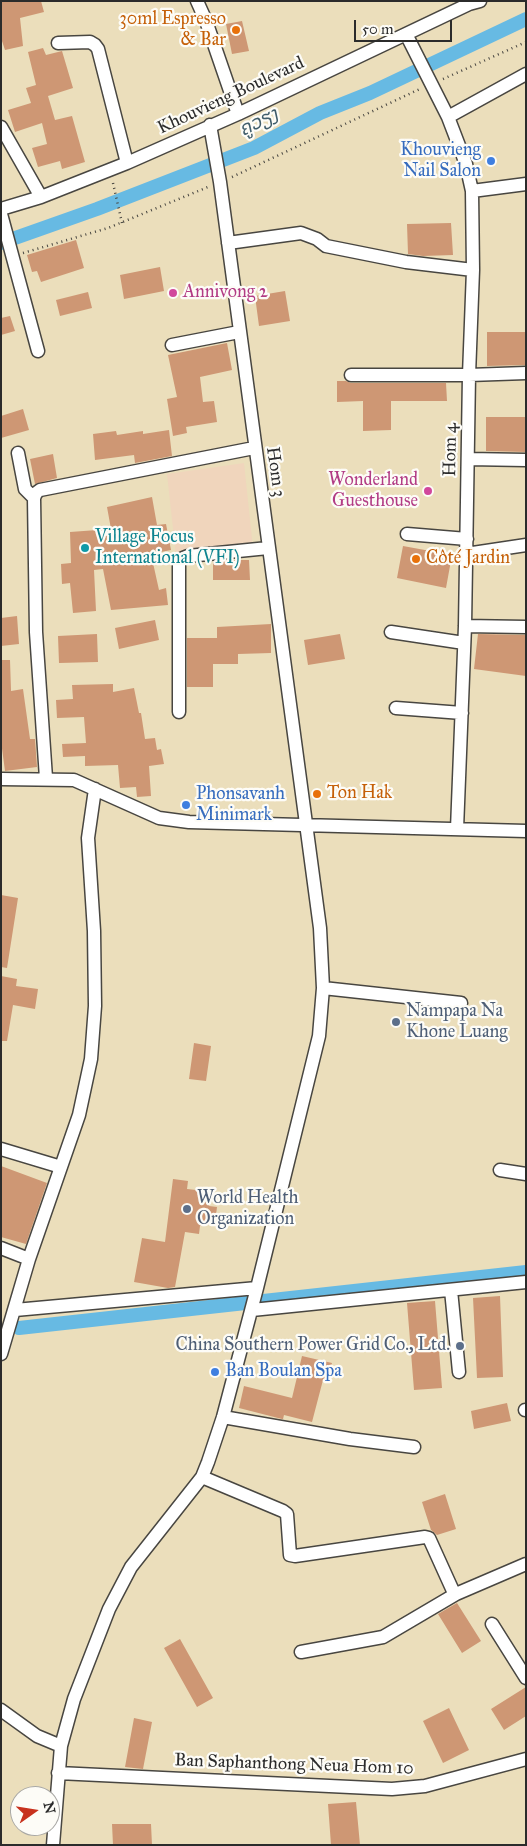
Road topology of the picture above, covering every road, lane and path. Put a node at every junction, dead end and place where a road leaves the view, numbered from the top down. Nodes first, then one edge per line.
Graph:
1 (198, 1) edge
2 (474, 2) edge
3 (409, 39) junction
4 (526, 42) edge
5 (58, 43) dead end
6 (526, 74) edge
7 (431, 81) junction
8 (238, 114) junction
9 (448, 117) junction
10 (210, 125) junction
11 (1, 127) edge
12 (127, 163) junction
13 (219, 180) junction
14 (526, 184) edge
15 (114, 189) dead end
16 (472, 191) junction
17 (41, 197) junction
18 (2, 215) edge
19 (122, 223) junction
20 (228, 244) junction
21 (9, 256) edge
22 (472, 270) junction
23 (238, 332) junction
24 (172, 344) dead end
25 (38, 351) dead end
26 (526, 373) edge
27 (350, 375) dead end
28 (469, 375) junction
29 (254, 448) junction
30 (18, 453) dead end
31 (468, 460) junction
32 (526, 460) edge
33 (34, 498) junction
34 (407, 534) dead end
35 (467, 539) junction
36 (526, 545) edge
37 (268, 548) junction
38 (466, 554) junction
39 (465, 626) junction
40 (526, 627) edge
41 (390, 632) dead end
42 (464, 643) junction
43 (396, 708) dead end
44 (179, 712) dead end
45 (462, 713) junction
46 (1, 778) edge
47 (46, 778) junction
48 (95, 789) junction
49 (306, 824) junction
50 (457, 829) junction
51 (526, 830) edge
52 (323, 988) junction
53 (461, 1003) dead end
54 (1, 1149) edge
55 (61, 1167) junction
56 (500, 1170) dead end
57 (526, 1174) edge
58 (1, 1248) edge
59 (29, 1258) junction
60 (526, 1282) edge
61 (257, 1288) junction
62 (451, 1290) junction
63 (14, 1310) junction
64 (252, 1310) junction
65 (1, 1354) edge
66 (459, 1372) dead end
67 (223, 1417) junction
68 (414, 1447) dead end
69 (202, 1477) junction
70 (526, 1564) edge
71 (456, 1594) junction
72 (492, 1624) dead end
73 (301, 1652) dead end
74 (526, 1678) edge
75 (1, 1710) edge
76 (62, 1746) junction
77 (526, 1759) edge
78 (58, 1773) junction
79 (53, 1845) edge

1 - 8 street
2 - 3 street, Khouvieng Boulevard
3 - 7 street, Hom 4
3 - 8 street, Khouvieng Boulevard
4 - 7 path
5 - 12 street
6 - 9 street
7 - 9 street, Hom 4
7 - 13 path
8 - 10 street, Khouvieng Boulevard
9 - 16 street, Hom 4
10 - 12 street, Khouvieng Boulevard
10 - 13 street, Hom 3
11 - 17 street
12 - 17 street, Khouvieng Boulevard
13 - 19 path
13 - 20 street, Hom 3
14 - 16 street
15 - 19 path
16 - 22 street, Hom 4
17 - 18 street, Khouvieng Boulevard
18 - 21 street
19 - 21 path
20 - 22 street
20 - 23 street, Hom 3
21 - 25 street
22 - 28 street, Hom 4
23 - 24 street
23 - 29 street, Hom 3
26 - 28 street
27 - 28 street
28 - 31 street, Hom 4
29 - 33 street
29 - 37 street, Hom 3
30 - 33 street
31 - 32 street
31 - 35 street, Hom 4
33 - 47 street
34 - 35 street
35 - 38 street, Hom 4
36 - 38 street
37 - 44 street
37 - 49 street, Hom 3
38 - 39 street, Hom 4
39 - 40 street
39 - 42 street, Hom 4
41 - 42 street
42 - 45 street, Hom 4
43 - 45 street
45 - 50 street, Hom 4
46 - 47 street
47 - 48 street
48 - 49 street
48 - 55 street
49 - 50 street
49 - 52 street, Hom 3
50 - 51 street
52 - 53 street
52 - 61 street, Hom 3
54 - 55 street
55 - 59 street
56 - 57 street
58 - 59 street
59 - 63 street
60 - 62 street
61 - 63 street
61 - 64 street, Hom 3
62 - 64 street
62 - 66 street
63 - 65 street
64 - 67 street, Hom 3
67 - 68 street
67 - 69 street, Hom 3
69 - 71 street
69 - 76 street, Hom 3
70 - 71 street
71 - 73 street
72 - 74 street
75 - 76 street
76 - 78 street, Hom 3
77 - 78 street, Ban Saphanthong Neua Hom 10
78 - 79 street, Hom 3

